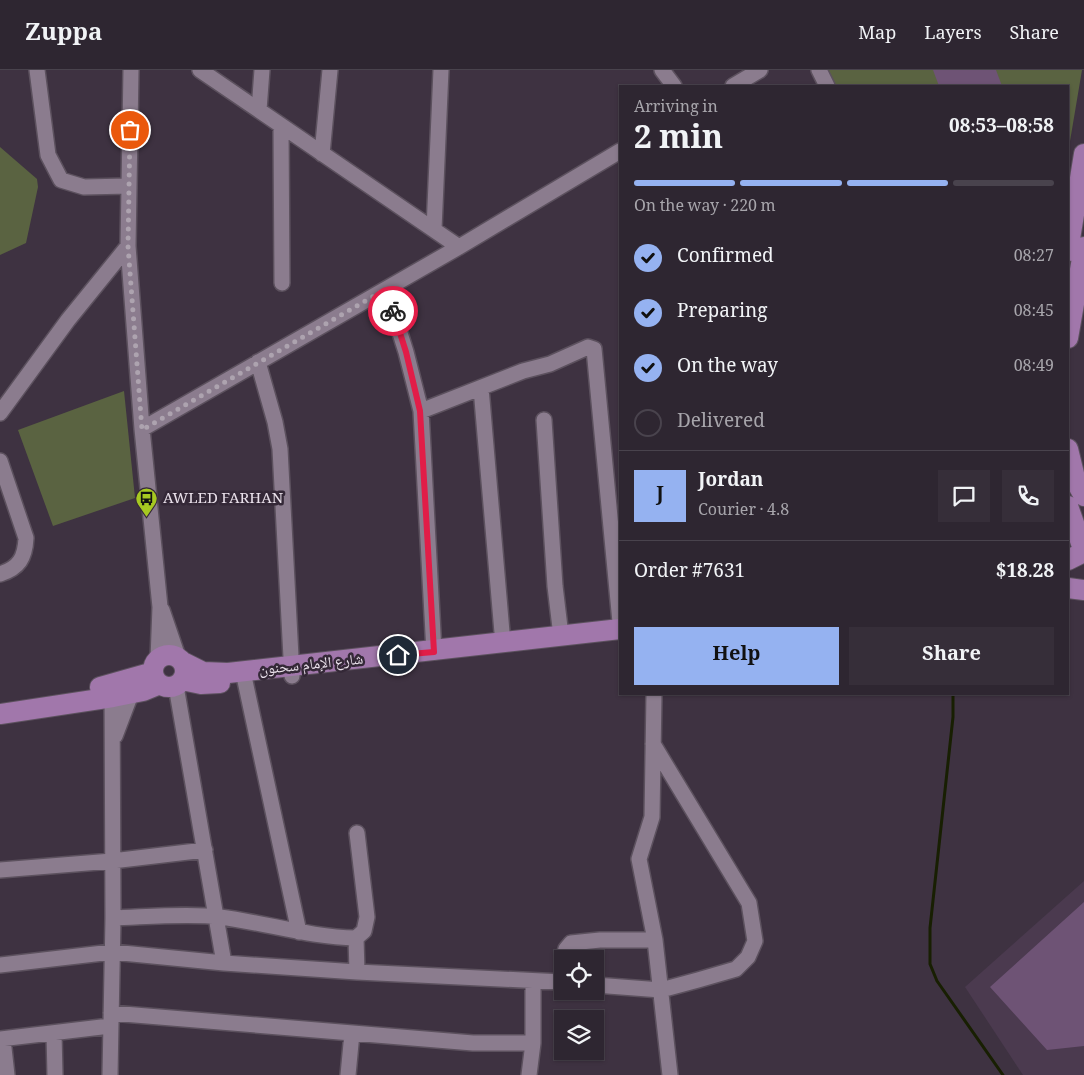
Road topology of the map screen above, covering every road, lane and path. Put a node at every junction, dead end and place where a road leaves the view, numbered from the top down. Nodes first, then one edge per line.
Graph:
1 (37, 70) edge
2 (131, 70) edge
3 (262, 70) edge
4 (330, 70) edge
5 (441, 70) edge
6 (662, 70) edge
7 (760, 70) edge
8 (819, 70) edge
9 (207, 72) edge
10 (673, 85) edge
11 (735, 85) edge
12 (826, 85) edge
13 (259, 110) junction
14 (281, 126) junction
15 (619, 151) edge
16 (322, 154) junction
17 (1084, 154) edge
18 (128, 186) junction
19 (434, 229) junction
20 (1069, 245) edge
21 (128, 246) junction
22 (459, 247) junction
23 (1084, 247) edge
24 (282, 283) dead end
25 (386, 289) junction
26 (1069, 332) edge
27 (258, 362) junction
28 (481, 388) junction
29 (420, 411) junction
30 (0, 413) edge
31 (544, 420) dead end
32 (142, 430) junction
33 (1069, 453) edge
34 (0, 462) edge
35 (1084, 496) edge
36 (1069, 515) edge
37 (1084, 552) edge
38 (1069, 560) edge
39 (0, 574) edge
40 (1069, 588) edge
41 (1084, 590) edge
42 (619, 611) edge
43 (619, 629) edge
44 (561, 636) junction
45 (619, 639) edge
46 (503, 644) junction
47 (434, 652) junction
48 (291, 671) junction
49 (170, 672) junction
50 (245, 681) junction
51 (119, 692) junction
52 (654, 695) edge
53 (0, 700) edge
54 (0, 714) edge
55 (653, 744) junction
56 (357, 833) dead end
57 (205, 850) junction
58 (112, 862) junction
59 (0, 870) edge
60 (217, 916) junction
61 (113, 918) junction
62 (299, 932) junction
63 (356, 938) junction
64 (655, 940) junction
65 (566, 950) edge
66 (112, 952) junction
67 (224, 963) junction
68 (0, 965) edge
69 (357, 972) junction
70 (533, 982) junction
71 (554, 982) edge
72 (604, 986) edge
73 (660, 990) junction
74 (110, 1020) junction
75 (352, 1033) junction
76 (54, 1034) junction
77 (1, 1039) edge
78 (533, 1043) junction
79 (7, 1075) edge
80 (55, 1075) edge
81 (110, 1075) edge
82 (348, 1075) edge
83 (529, 1075) edge
84 (670, 1075) edge

1 - 18 street
2 - 18 street
3 - 13 street
4 - 16 street
5 - 19 street
6 - 10 street
7 - 11 street
8 - 12 street
9 - 13 street
13 - 14 street
14 - 16 street
14 - 24 street
15 - 22 street
16 - 19 street
17 - 20 main road
18 - 21 street
19 - 22 street
21 - 30 street
21 - 32 street
22 - 25 street
23 - 26 main road
25 - 27 street
25 - 29 street
27 - 32 street
27 - 48 street
28 - 29 street
28 - 42 street
28 - 46 street
29 - 47 street
31 - 44 street
32 - 49 street
33 - 35 main road
34 - 39 street
36 - 37 main road
37 - 38 main road
40 - 41 main road
43 - 44 main road, شارع الإمام سحنون
44 - 46 main road, شارع الإمام سحنون
45 - 48 main road, شارع الإمام سحنون
46 - 47 main road, شارع الإمام سحنون
47 - 48 main road, شارع الإمام سحنون
48 - 49 main road, شارع الإمام سحنون
48 - 50 main road, شارع الإمام سحنون
49 - 50 main road, شارع الإمام سحنون
49 - 51 main road, شارع الإمام سحنون
49 - 57 street
50 - 62 street
51 - 53 main road, شارع الإمام سحنون
51 - 54 main road, شارع الإمام سحنون
51 - 58 street
52 - 55 street
55 - 64 street
55 - 73 street
56 - 63 street
57 - 58 street
57 - 60 street
58 - 59 street
58 - 61 street
60 - 61 street
60 - 62 street
60 - 67 street
61 - 66 street
62 - 63 street
63 - 69 street
64 - 65 street
64 - 73 street
66 - 67 street
66 - 68 street
66 - 74 street
67 - 69 street
69 - 70 street
70 - 71 street
70 - 78 street
72 - 73 street
73 - 84 street
74 - 75 street
74 - 76 street
74 - 81 street
75 - 78 street
75 - 82 street
76 - 77 street
76 - 80 street
77 - 79 street
78 - 83 street

